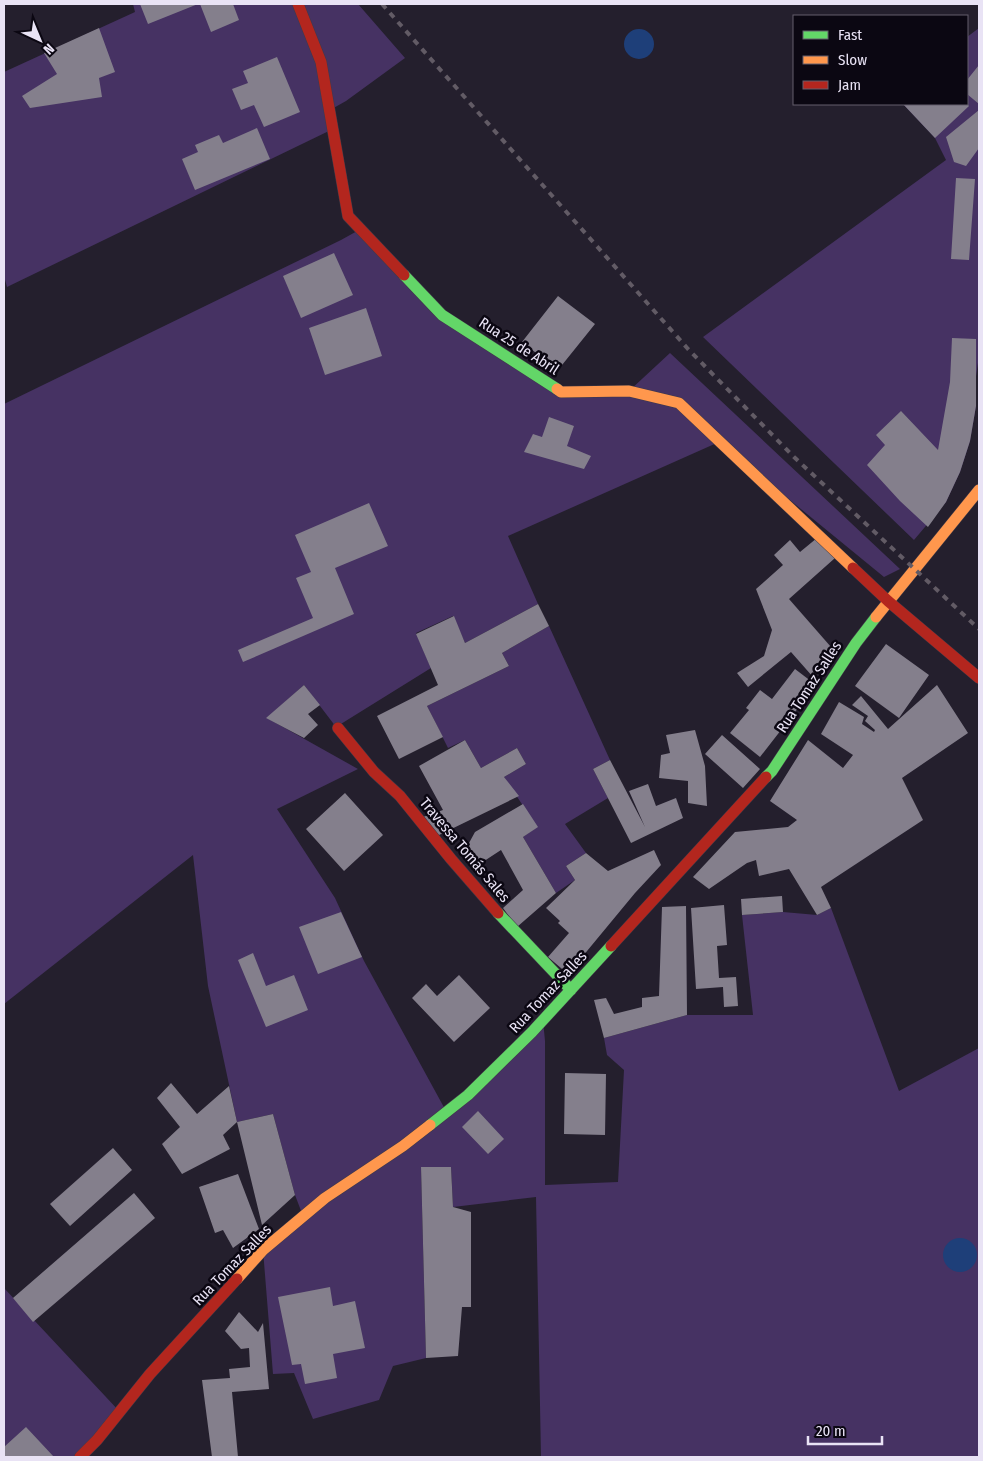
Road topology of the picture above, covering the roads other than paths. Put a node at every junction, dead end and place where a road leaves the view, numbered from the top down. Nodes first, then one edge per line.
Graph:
1 (298, 4) edge
2 (979, 490) edge
3 (888, 600) junction
4 (979, 678) edge
5 (338, 728) dead end
6 (571, 990) junction
7 (80, 1457) edge

1 - 3 street, Rua 25 de Abril
2 - 3 street, Rua Tomaz Salles
3 - 4 street, Rua 25 de Abril
3 - 6 street, Rua Tomaz Salles
5 - 6 street, Travessa Tomás Sales
6 - 7 street, Rua Tomaz Salles

